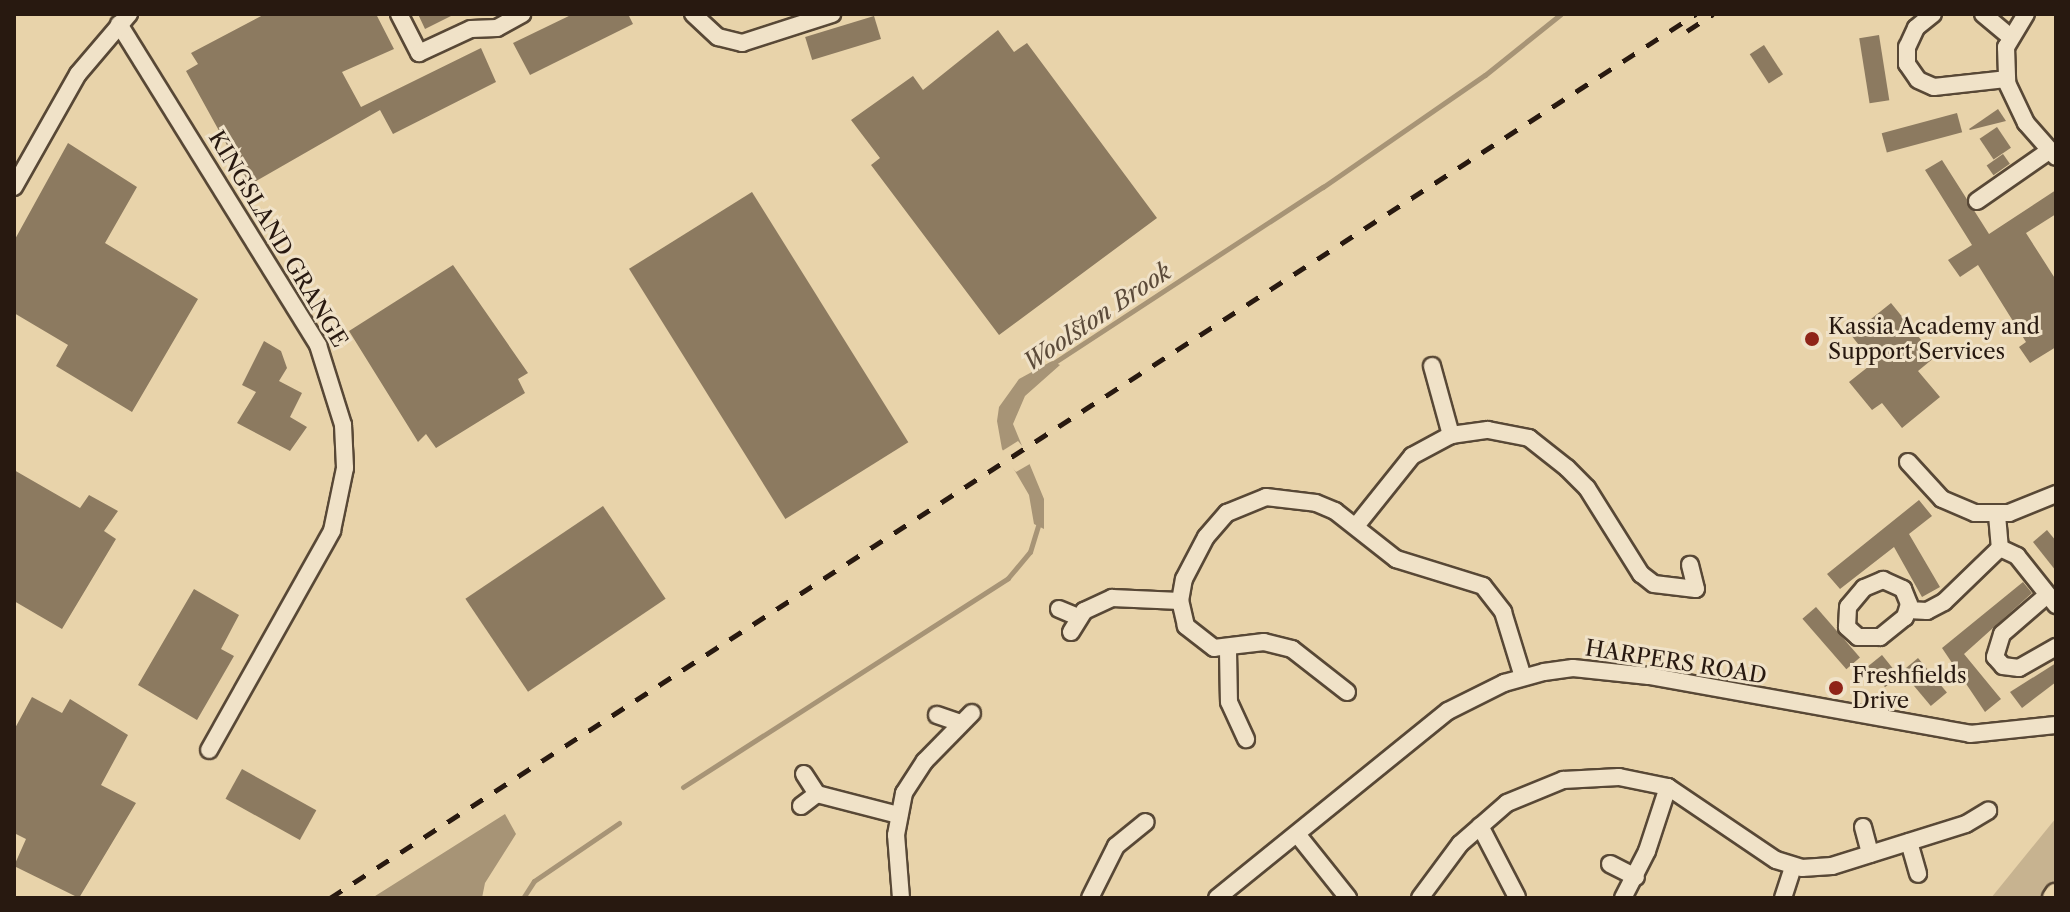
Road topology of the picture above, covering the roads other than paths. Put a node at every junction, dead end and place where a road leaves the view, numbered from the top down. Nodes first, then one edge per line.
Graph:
1 (399, 14) edge
2 (522, 14) edge
3 (693, 14) edge
4 (832, 14) edge
5 (1933, 14) edge
6 (1983, 14) edge
7 (2026, 14) edge
8 (124, 19) edge
9 (2009, 36) junction
10 (2006, 79) junction
11 (2053, 153) edge
12 (14, 187) edge
13 (1977, 201) dead end
14 (1432, 366) dead end
15 (1451, 435) junction
16 (1908, 462) dead end
17 (2056, 494) edge
18 (1997, 515) junction
19 (1356, 526) junction
20 (2000, 548) junction
21 (1690, 565) dead end
22 (2051, 600) edge
23 (1180, 601) junction
24 (1059, 609) dead end
25 (1908, 610) dead end
26 (2056, 647) edge
27 (1228, 651) junction
28 (1523, 677) junction
29 (1349, 693) dead end
30 (937, 715) dead end
31 (2056, 725) edge
32 (1247, 740) dead end
33 (209, 750) dead end
34 (804, 774) dead end
35 (1668, 787) junction
36 (817, 794) junction
37 (801, 806) dead end
38 (1988, 811) dead end
39 (899, 815) junction
40 (1146, 822) dead end
41 (1480, 826) junction
42 (1863, 827) dead end
43 (1297, 834) junction
44 (1909, 842) junction
45 (1870, 854) junction
46 (1610, 864) dead end
47 (1793, 867) junction
48 (1918, 874) dead end
49 (1636, 877) junction
50 (1517, 897) edge
51 (901, 898) edge
52 (1090, 898) edge
53 (1217, 898) edge
54 (1348, 898) edge
55 (1420, 898) edge
56 (1623, 898) edge
57 (1783, 898) edge

1 - 2 street
3 - 4 street
5 - 10 street
6 - 9 street
7 - 9 street
8 - 12 street, KINGSLAND GRANGE
8 - 33 street, KINGSLAND GRANGE
9 - 10 street
10 - 11 street
11 - 13 street
14 - 15 street
15 - 19 street
15 - 21 street
16 - 18 street
17 - 18 street
18 - 20 street
19 - 23 street
19 - 28 street
20 - 22 street
20 - 25 street
22 - 26 street
23 - 24 street
23 - 27 street
27 - 29 street
27 - 32 street
28 - 31 street, HARPERS ROAD
28 - 43 street, HARPERS ROAD
30 - 39 street
34 - 36 street
35 - 41 street
35 - 47 street
35 - 49 street
36 - 37 street
36 - 39 street
38 - 44 street
39 - 51 street
40 - 52 street
41 - 50 street
41 - 55 street
42 - 45 street
43 - 53 street, HARPERS ROAD
43 - 54 street
44 - 45 street
44 - 48 street
45 - 47 street
46 - 49 street
47 - 57 street
49 - 56 street

